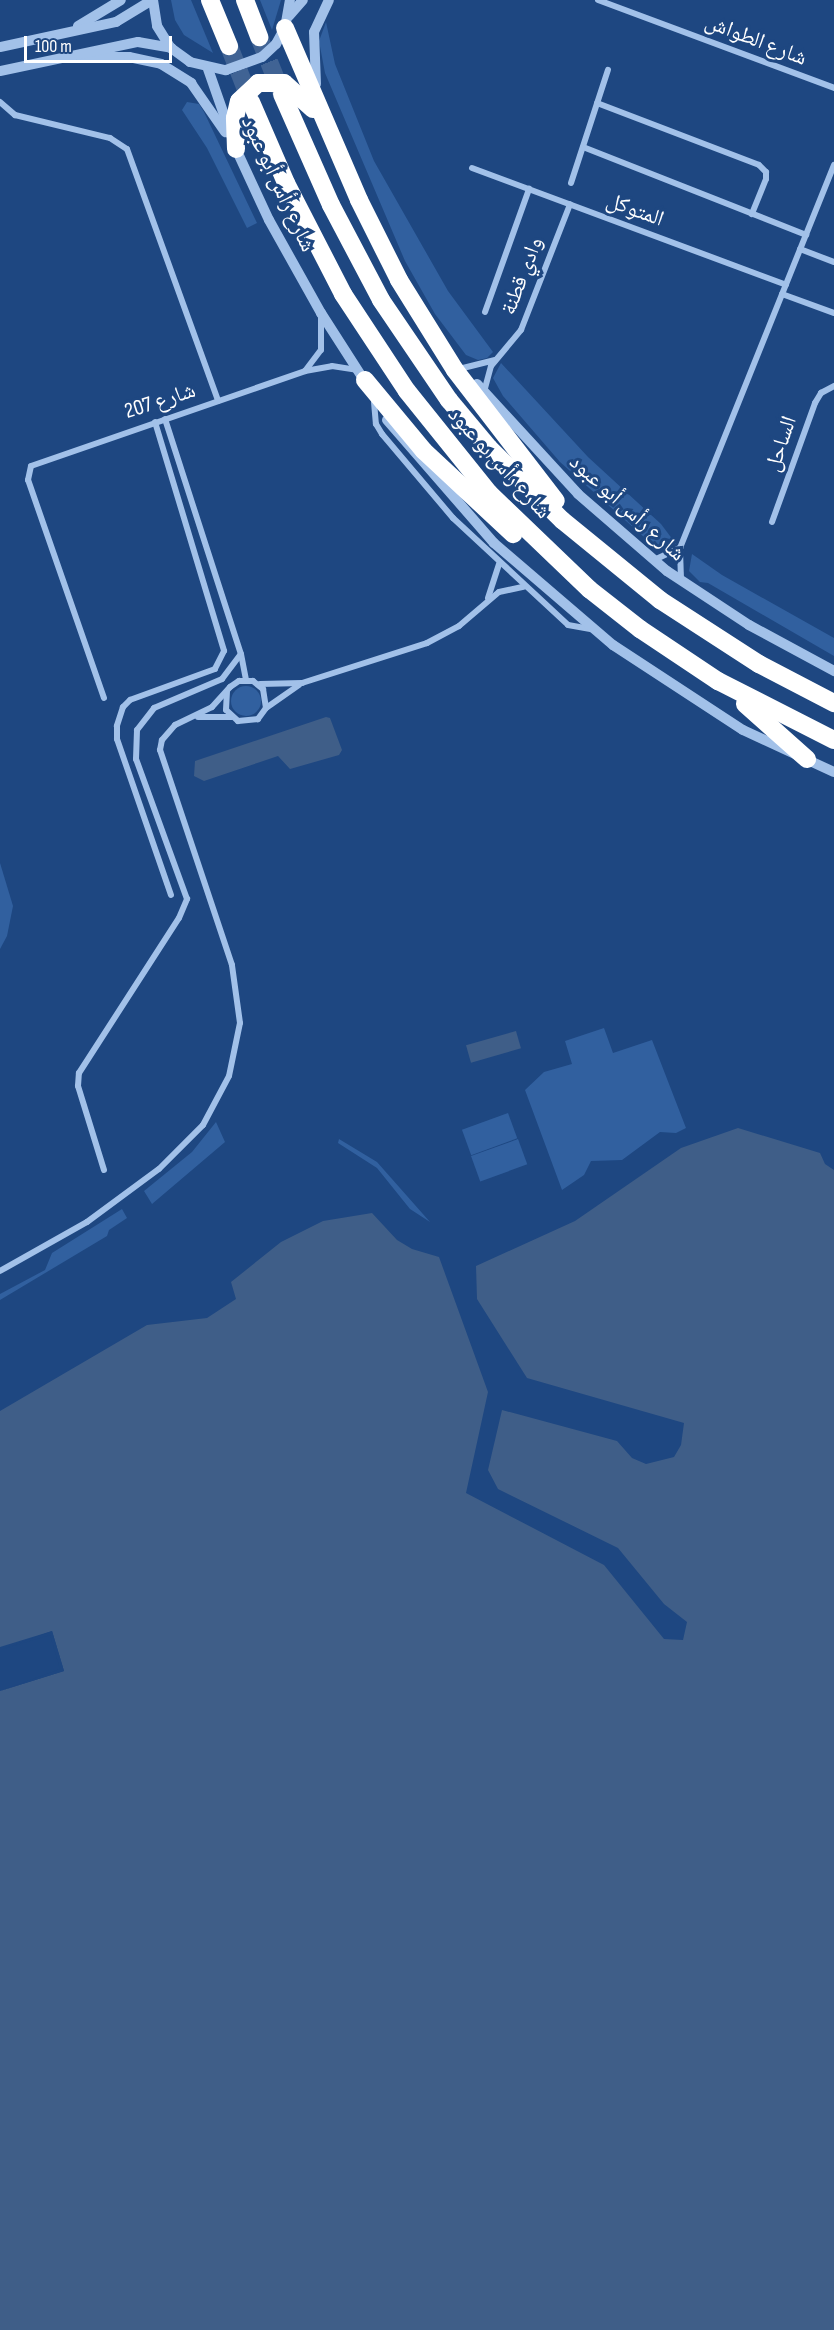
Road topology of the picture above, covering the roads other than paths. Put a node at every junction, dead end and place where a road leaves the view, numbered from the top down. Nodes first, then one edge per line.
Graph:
1 (121, 0) edge
2 (153, 0) edge
3 (210, 0) edge
4 (244, 0) edge
5 (290, 0) edge
6 (303, 0) edge
7 (329, 0) edge
8 (598, 0) edge
9 (287, 22) junction
10 (66, 32) junction
11 (259, 37) tunnel mouth
12 (229, 46) tunnel mouth
13 (0, 47) edge
14 (171, 48) junction
15 (81, 57) junction
16 (208, 69) junction
17 (608, 70) dead end
18 (0, 71) edge
19 (834, 88) edge
20 (282, 94) tunnel mouth
21 (0, 102) edge
22 (251, 102) tunnel mouth
23 (597, 103) junction
24 (324, 122) junction
25 (582, 147) junction
26 (236, 149) junction
27 (834, 165) edge
28 (472, 168) dead end
29 (571, 183) dead end
30 (529, 189) junction
31 (570, 204) junction
32 (752, 214) junction
33 (806, 235) junction
34 (800, 249) junction
35 (834, 262) edge
36 (786, 285) junction
37 (782, 294) junction
38 (485, 312) dead end
39 (834, 313) edge
40 (321, 314) junction
41 (430, 330) junction
42 (501, 357) junction
43 (464, 368) junction
44 (305, 371) junction
45 (361, 375) junction
46 (834, 386) edge
47 (484, 393) junction
48 (218, 401) junction
49 (374, 402) junction
50 (165, 418) junction
51 (154, 422) junction
52 (772, 522) dead end
53 (680, 548) junction
54 (602, 555) junction
55 (653, 560) junction
56 (499, 564) junction
57 (682, 582) junction
58 (523, 587) junction
59 (589, 589) junction
60 (488, 599) junction
61 (596, 630) junction
62 (242, 654) junction
63 (233, 669) junction
64 (834, 671) edge
65 (243, 680) junction
66 (718, 681) junction
67 (302, 683) junction
68 (259, 684) junction
69 (227, 692) junction
70 (104, 698) dead end
71 (834, 703) edge
72 (266, 708) junction
73 (232, 717) junction
74 (195, 718) junction
75 (834, 740) edge
76 (807, 759) junction
77 (834, 772) edge
78 (171, 895) dead end
79 (104, 1170) dead end
80 (0, 1271) edge

1 - 10 street
2 - 10 street
2 - 14 street
3 - 12 highway
4 - 11 highway
5 - 9 street
6 - 9 street
7 - 24 street
8 - 19 street, شارع الطواش
9 - 16 street
9 - 24 highway
10 - 13 street
14 - 15 street
14 - 16 street
15 - 18 street
15 - 26 street
16 - 26 street, شارع رأس أبو عبود
17 - 23 street
20 - 54 highway, شارع رأس بو عبود
21 - 48 street
22 - 59 highway, شارع رأس بو عبود
23 - 25 street
23 - 32 street
24 - 26 highway
24 - 41 highway
25 - 29 street
25 - 32 street
26 - 40 street, شارع رأس أبو عبود
27 - 33 street
28 - 30 street, المتوكل
30 - 31 street, المتوكل
30 - 38 street
31 - 36 street, المتوكل
31 - 42 street, وادي قطنة
32 - 33 street
33 - 34 street
34 - 35 street
34 - 36 street
36 - 37 street
37 - 39 street
37 - 53 street
40 - 44 street, شارع رأس أبو عبود
40 - 45 street, شارع رأس أبو عبود
41 - 43 street, شارع رأس أبو عبود
41 - 54 highway
42 - 43 street
42 - 47 street, وادي قطنة
43 - 47 street, شارع رأس أبو عبود
44 - 45 street
44 - 48 street, شارع 207
45 - 49 street, شارع رأس أبو عبود
45 - 59 highway
46 - 52 street, الساحل
47 - 55 street, شارع رأس أبو عبود
48 - 50 street, شارع 207
49 - 56 street, شارع رأس أبو عبود
49 - 61 street, شارع رأس أبو عبود
50 - 51 street, شارع 207
50 - 62 street
51 - 70 street, شارع 207
51 - 78 street
53 - 55 street
53 - 57 street
54 - 71 highway, شارع رأس بو عبود
55 - 57 street, شارع رأس أبو عبود
56 - 58 street, شارع رأس أبو عبود
56 - 60 street
57 - 64 street, شارع رأس أبو عبود
58 - 60 street
58 - 61 street, شارع رأس أبو عبود
59 - 66 highway, شارع رأس بو عبود
60 - 67 street
61 - 76 street, شارع رأس أبو عبود
62 - 63 street
62 - 65 street
63 - 65 street
63 - 79 street
65 - 68 street
65 - 69 street
66 - 75 highway, شارع رأس بو عبود
66 - 76 highway
67 - 68 street
67 - 72 street
68 - 72 street
69 - 73 street
69 - 74 street
72 - 73 street
73 - 74 street
74 - 80 street
76 - 77 street, شارع رأس أبو عبود

